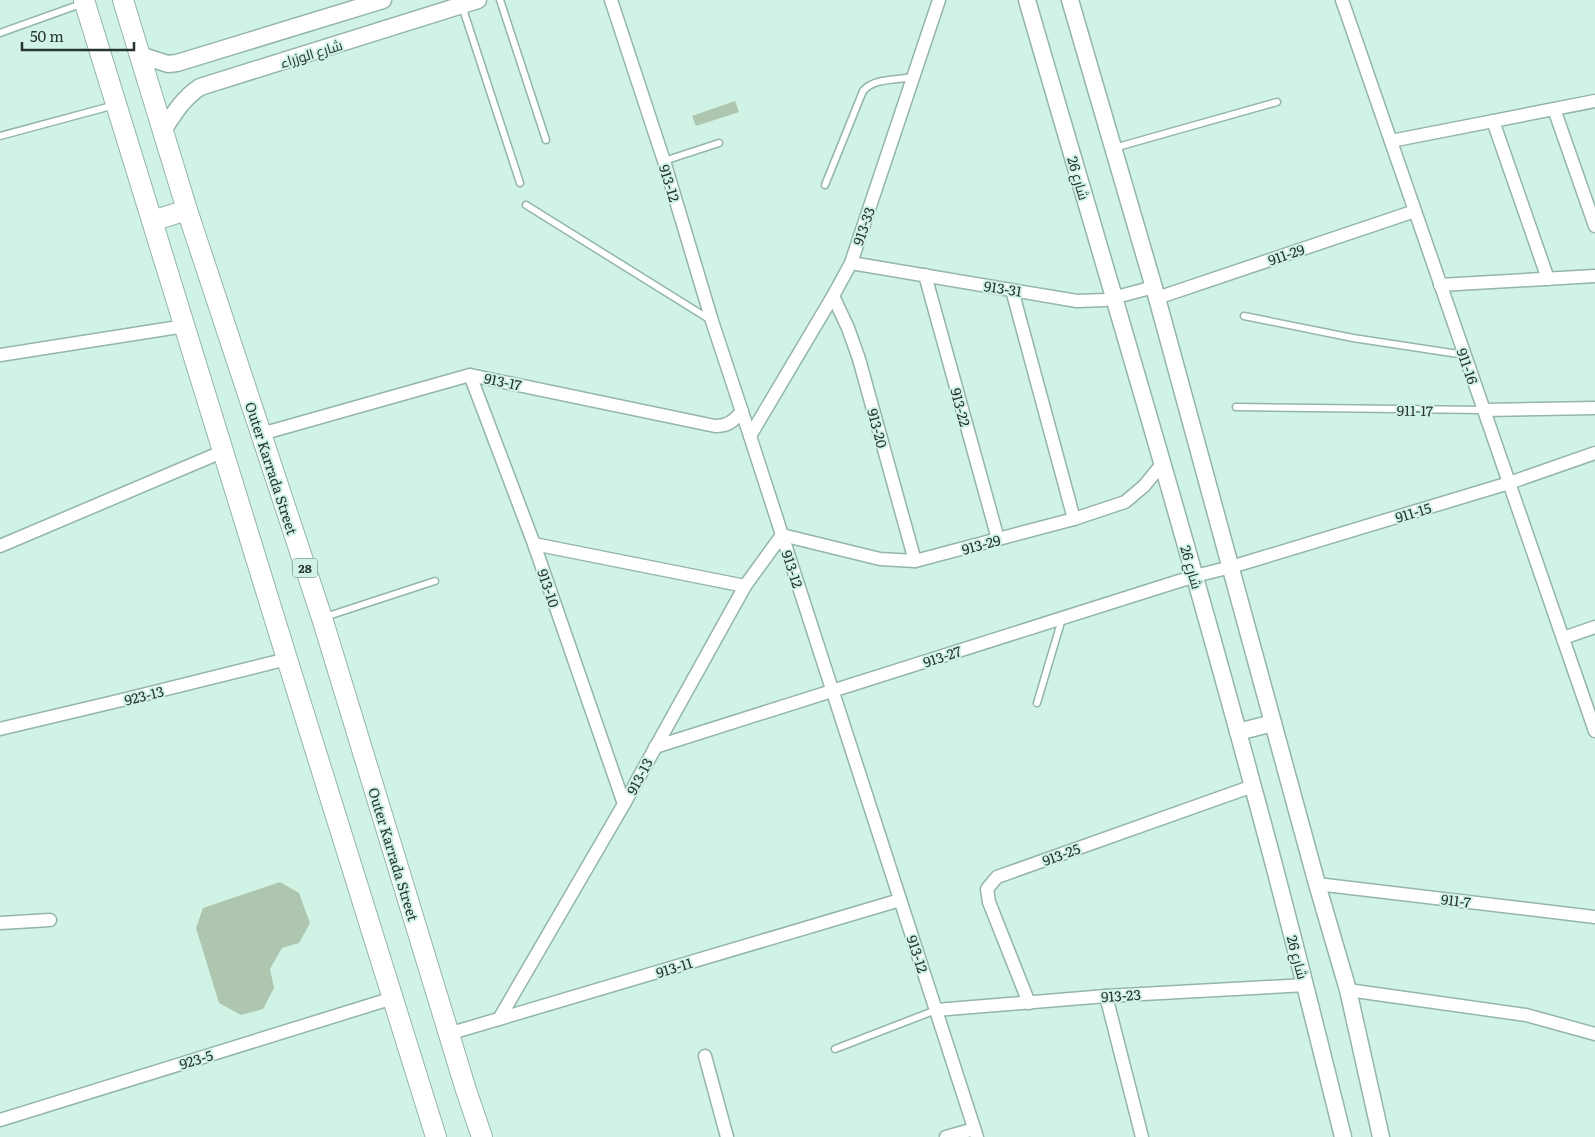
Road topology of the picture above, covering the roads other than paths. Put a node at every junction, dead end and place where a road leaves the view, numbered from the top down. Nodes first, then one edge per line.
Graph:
1 (123, 0) edge
2 (383, 0) edge
3 (478, 0) edge
4 (500, 0) edge
5 (611, 0) edge
6 (939, 0) edge
7 (1027, 0) edge
8 (1070, 0) edge
9 (1342, 0) edge
10 (84, 1) edge
11 (461, 3) edge
12 (0, 33) edge
13 (140, 55) junction
14 (913, 77) junction
15 (1595, 101) edge
16 (1277, 102) dead end
17 (116, 105) junction
18 (1554, 109) junction
19 (1493, 121) junction
20 (162, 132) junction
21 (0, 136) edge
22 (546, 140) dead end
23 (1390, 141) junction
24 (719, 143) dead end
25 (1114, 149) junction
26 (664, 161) junction
27 (520, 183) dead end
28 (826, 185) dead end
29 (526, 205) dead end
30 (187, 210) junction
31 (1415, 211) junction
32 (152, 221) junction
33 (1595, 226) edge
34 (851, 263) junction
35 (925, 275) junction
36 (1595, 276) edge
37 (1548, 279) junction
38 (1440, 285) junction
39 (1012, 290) junction
40 (1156, 293) junction
41 (834, 296) junction
42 (1114, 298) junction
43 (1244, 316) dead end
44 (712, 321) junction
45 (185, 326) junction
46 (0, 355) edge
47 (1465, 355) junction
48 (470, 374) junction
49 (1236, 407) dead end
50 (1595, 408) edge
51 (1484, 410) junction
52 (742, 411) junction
53 (261, 434) junction
54 (750, 436) junction
55 (224, 451) junction
56 (1595, 453) edge
57 (1162, 464) junction
58 (1509, 483) junction
59 (1074, 519) junction
60 (782, 535) junction
61 (998, 539) junction
62 (534, 544) junction
63 (0, 546) edge
64 (915, 562) junction
65 (1231, 567) junction
66 (1194, 576) junction
67 (435, 581) dead end
68 (744, 586) junction
69 (322, 618) junction
70 (1062, 618) junction
71 (1595, 627) edge
72 (1563, 638) junction
73 (287, 659) junction
74 (832, 690) junction
75 (1036, 703) dead end
76 (1273, 722) junction
77 (0, 728) edge
78 (1595, 731) edge
79 (1238, 732) junction
80 (655, 747) junction
81 (1253, 786) junction
82 (624, 804) junction
83 (1317, 884) junction
84 (900, 900) junction
85 (1595, 917) edge
86 (50, 920) dead end
87 (0, 923) edge
88 (1306, 985) junction
89 (1348, 990) junction
90 (1106, 996) junction
91 (393, 998) junction
92 (1028, 1003) junction
93 (936, 1010) junction
94 (499, 1019) junction
95 (448, 1034) junction
96 (1595, 1034) edge
97 (835, 1050) dead end
98 (705, 1056) dead end
99 (0, 1120) edge
100 (975, 1133) edge
101 (951, 1136) edge
102 (436, 1137) edge
103 (482, 1137) edge
104 (727, 1137) edge
105 (1142, 1137) edge
106 (1343, 1137) edge
107 (1381, 1137) edge

1 - 13 main road, Outer Karrada Street / 28
2 - 13 street
3 - 11 street, شارع الوزراء
4 - 22 lane
5 - 26 street, 913-12
6 - 14 street, 913-33
7 - 42 street, شارع 26
8 - 25 street
9 - 23 street, 911-16
10 - 12 lane
10 - 17 main road
11 - 20 street, شارع الوزراء
11 - 27 lane
13 - 20 main road, Outer Karrada Street / 28
14 - 28 lane
14 - 34 street, 913-33
15 - 18 street
16 - 25 lane
17 - 21 lane
17 - 32 main road
18 - 19 street
18 - 33 street
19 - 23 street
19 - 37 street
20 - 30 main road, Outer Karrada Street / 28
23 - 31 street, 911-16
24 - 26 lane
25 - 40 street
26 - 44 street, 913-12
29 - 44 lane
30 - 32 main road
30 - 53 main road, Outer Karrada Street / 28
31 - 38 street, 911-16
31 - 40 street, 911-29
32 - 45 main road
34 - 35 street, 913-31
34 - 41 street, 913-33
35 - 39 street, 913-31
35 - 61 street, 913-22
36 - 37 street
37 - 38 street
38 - 47 street, 911-16
39 - 42 street, 913-31
39 - 59 street
40 - 42 street, 913-31
40 - 65 street
41 - 54 street, 913-33
41 - 64 street, 913-20
42 - 57 street, شارع 26
43 - 47 lane
44 - 52 street, 913-12
45 - 46 street
45 - 55 main road
47 - 51 street, 911-16
48 - 52 street, 913-17
48 - 53 street, 913-17
48 - 62 street, 913-10
49 - 51 lane, 911-17
50 - 51 street, 911-17
51 - 58 street, 911-16
52 - 54 street, 913-12
53 - 69 main road, Outer Karrada Street / 28
54 - 60 street, 913-12
55 - 63 street
55 - 73 main road
56 - 58 street, 911-15
57 - 59 street, 913-29
57 - 66 street, شارع 26
58 - 65 street, 911-15
58 - 72 street, 911-16
59 - 61 street, 913-29
60 - 64 street, 913-29
60 - 68 street, 913-13
60 - 74 street, 913-12
61 - 64 street, 913-29
62 - 68 street
62 - 82 street, 913-10
65 - 66 street, 913-27
65 - 76 street
66 - 70 street, 913-27
66 - 79 street, شارع 26
67 - 69 lane
68 - 80 street, 913-13
69 - 95 main road, Outer Karrada Street / 28
70 - 74 street, 913-27
70 - 75 lane
71 - 72 street
72 - 78 street, 911-16
73 - 77 street, 923-13
73 - 91 main road
74 - 80 street, 913-27
74 - 84 street, 913-12
76 - 79 street
76 - 83 street
79 - 81 street, شارع 26
80 - 82 street, 913-13
81 - 88 street, شارع 26
81 - 92 street, 913-25
82 - 94 street, 913-13
83 - 85 street, 911-7
83 - 89 street
84 - 93 street, 913-12
84 - 94 street, 913-11
86 - 87 street
88 - 90 street, 913-23
88 - 106 street, شارع 26
89 - 96 street
89 - 107 street
90 - 92 street, 913-23
90 - 105 street
91 - 99 street, 923-5
91 - 102 main road
92 - 93 street, 913-23
93 - 97 lane
93 - 100 street, 913-12
94 - 95 street, 913-11
95 - 103 main road, Outer Karrada Street / 28
98 - 104 street
100 - 101 street

